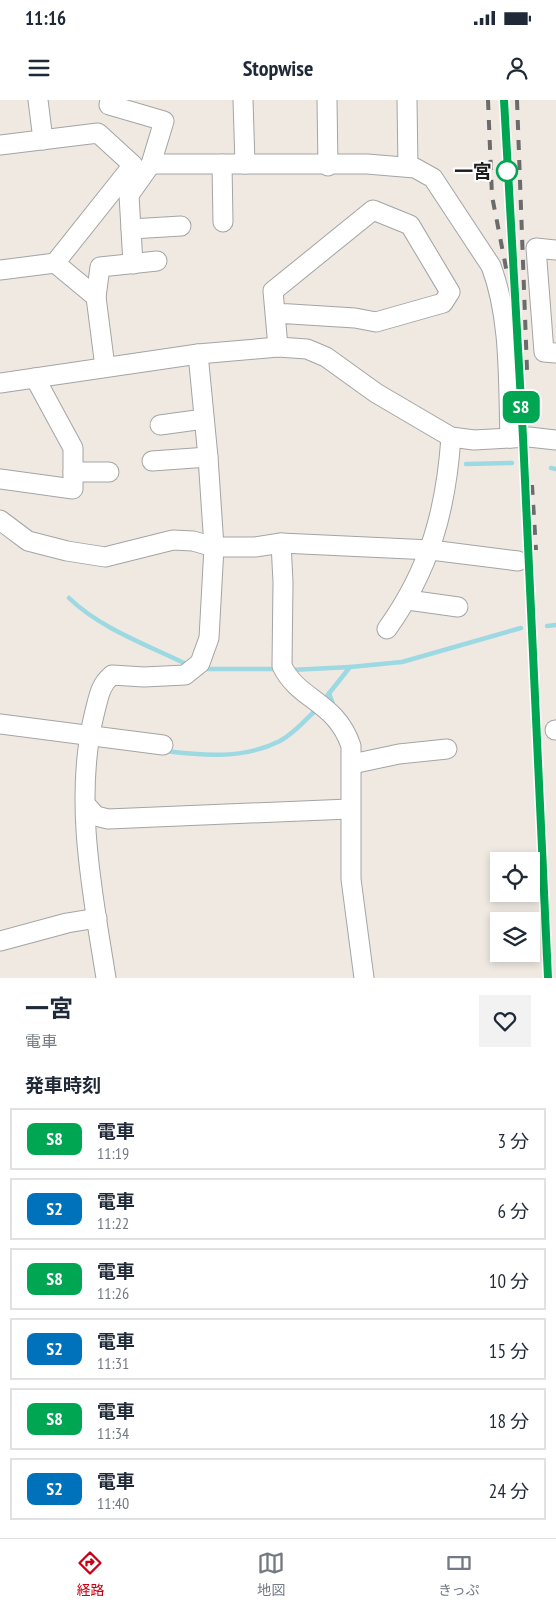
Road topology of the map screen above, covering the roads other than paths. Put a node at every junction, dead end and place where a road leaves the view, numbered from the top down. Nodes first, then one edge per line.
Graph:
1 (38, 100) edge
2 (110, 100) edge
3 (243, 100) edge
4 (326, 100) edge
5 (407, 100) edge
6 (43, 140) junction
7 (0, 145) edge
8 (151, 164) junction
9 (222, 164) junction
10 (245, 164) junction
11 (328, 166) junction
12 (408, 167) junction
13 (223, 222) dead end
14 (181, 226) dead end
15 (131, 229) junction
16 (556, 250) edge
17 (157, 261) dead end
18 (55, 263) junction
19 (134, 264) junction
20 (0, 270) edge
21 (96, 297) junction
22 (275, 313) junction
23 (278, 347) junction
24 (556, 353) edge
25 (198, 354) junction
26 (105, 368) junction
27 (35, 378) junction
28 (0, 383) edge
29 (204, 419) junction
30 (160, 425) dead end
31 (451, 437) junction
32 (510, 438) junction
33 (556, 440) edge
34 (208, 457) junction
35 (152, 461) dead end
36 (73, 472) junction
37 (109, 472) dead end
38 (0, 479) edge
39 (0, 520) edge
40 (281, 543) junction
41 (214, 547) junction
42 (430, 550) junction
43 (518, 560) dead end
44 (408, 600) junction
45 (458, 607) dead end
46 (387, 630) dead end
47 (0, 724) edge
48 (89, 734) junction
49 (163, 745) dead end
50 (447, 749) dead end
51 (352, 764) junction
52 (87, 806) junction
53 (347, 809) junction
54 (97, 918) junction
55 (0, 941) edge
56 (106, 978) edge
57 (364, 978) edge

1 - 6 street
2 - 8 street
3 - 10 street
4 - 11 street
5 - 12 street
6 - 7 street
6 - 18 street
8 - 9 street
8 - 15 street
9 - 10 street
9 - 13 street
10 - 11 street
11 - 12 street
12 - 32 street
14 - 15 street
15 - 19 street
16 - 24 street
17 - 19 street
18 - 20 street
18 - 21 street
19 - 21 street
21 - 26 street
22 - 22 street
22 - 23 street
23 - 25 street
23 - 31 street
25 - 26 street
25 - 29 street
26 - 27 street
27 - 28 street
27 - 36 street
29 - 30 street
29 - 34 street
31 - 32 street
31 - 42 street
32 - 33 street
34 - 35 street
34 - 41 street
36 - 37 street
36 - 38 street
39 - 41 street
40 - 41 street
40 - 42 street
40 - 51 street
41 - 48 street
42 - 43 street
42 - 44 street
44 - 45 street
44 - 46 street
47 - 48 street
48 - 49 street
48 - 52 street
50 - 51 street
51 - 53 street
52 - 53 street
52 - 54 street
53 - 57 street
54 - 55 street
54 - 56 street

